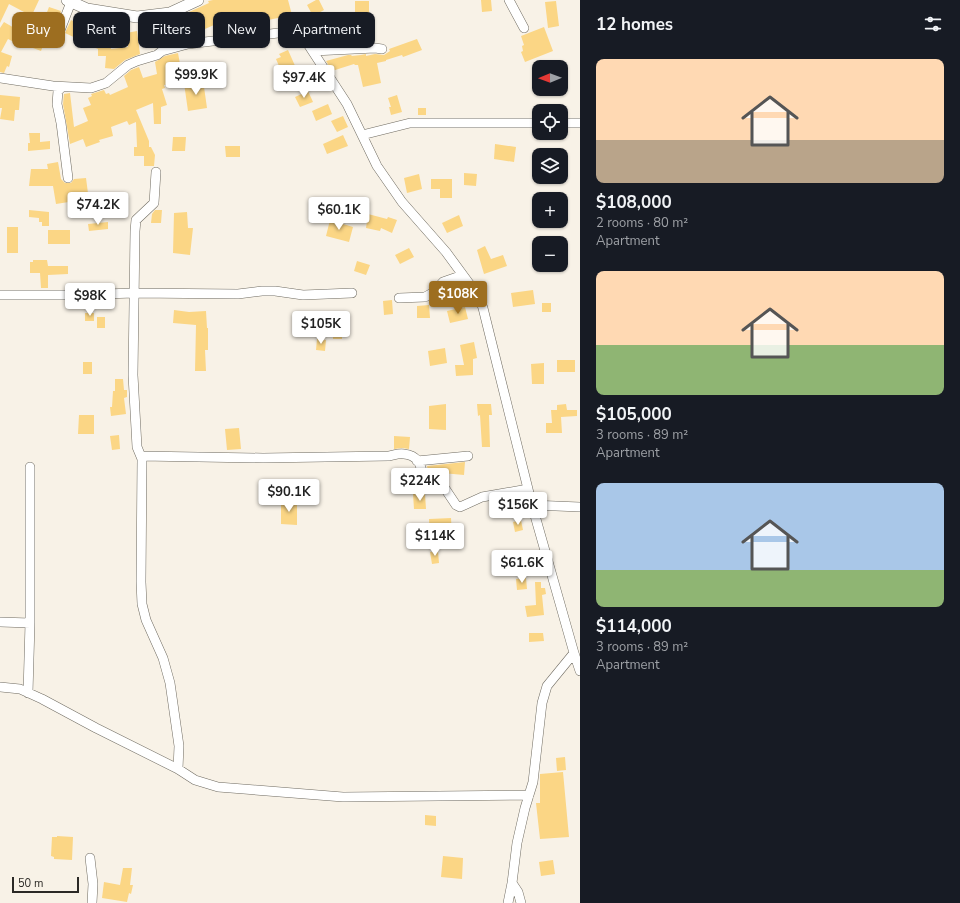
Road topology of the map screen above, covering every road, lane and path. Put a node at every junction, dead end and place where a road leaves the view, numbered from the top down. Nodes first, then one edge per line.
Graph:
1 (198, 0) edge
2 (509, 0) edge
3 (69, 1) edge
4 (170, 12) edge
5 (65, 14) edge
6 (138, 17) edge
7 (524, 28) dead end
8 (205, 42) edge
9 (172, 48) edge
10 (382, 49) dead end
11 (313, 51) junction
12 (0, 78) edge
13 (62, 87) junction
14 (580, 122) edge
15 (532, 123) edge
16 (568, 123) edge
17 (362, 135) junction
18 (156, 172) dead end
19 (68, 178) dead end
20 (463, 275) junction
21 (134, 293) junction
22 (352, 293) dead end
23 (0, 295) edge
24 (399, 298) dead end
25 (141, 456) junction
26 (468, 456) dead end
27 (418, 461) junction
28 (30, 467) dead end
29 (528, 489) junction
30 (532, 505) junction
31 (580, 507) edge
32 (0, 622) edge
33 (30, 623) junction
34 (574, 653) junction
35 (580, 671) edge
36 (0, 687) edge
37 (28, 693) junction
38 (178, 769) junction
39 (529, 795) junction
40 (90, 858) dead end
41 (512, 883) junction
42 (92, 903) edge
43 (508, 903) edge
44 (521, 903) edge

1 - 4 street
2 - 7 street
3 - 5 street
3 - 6 street
8 - 11 street
9 - 13 street
10 - 11 street
11 - 17 street
12 - 13 street
13 - 19 street
14 - 16 street
15 - 17 street
17 - 20 street
18 - 21 street
20 - 24 street
20 - 29 street
21 - 22 street
21 - 23 street
21 - 25 street
25 - 27 street
25 - 38 street
26 - 27 street
27 - 29 street
28 - 33 street
29 - 30 street
30 - 31 street
30 - 34 street
32 - 33 street
33 - 37 street
34 - 35 street
34 - 39 street
36 - 37 street
37 - 38 street
38 - 39 street
39 - 41 street
40 - 42 street
41 - 43 street
41 - 44 street

